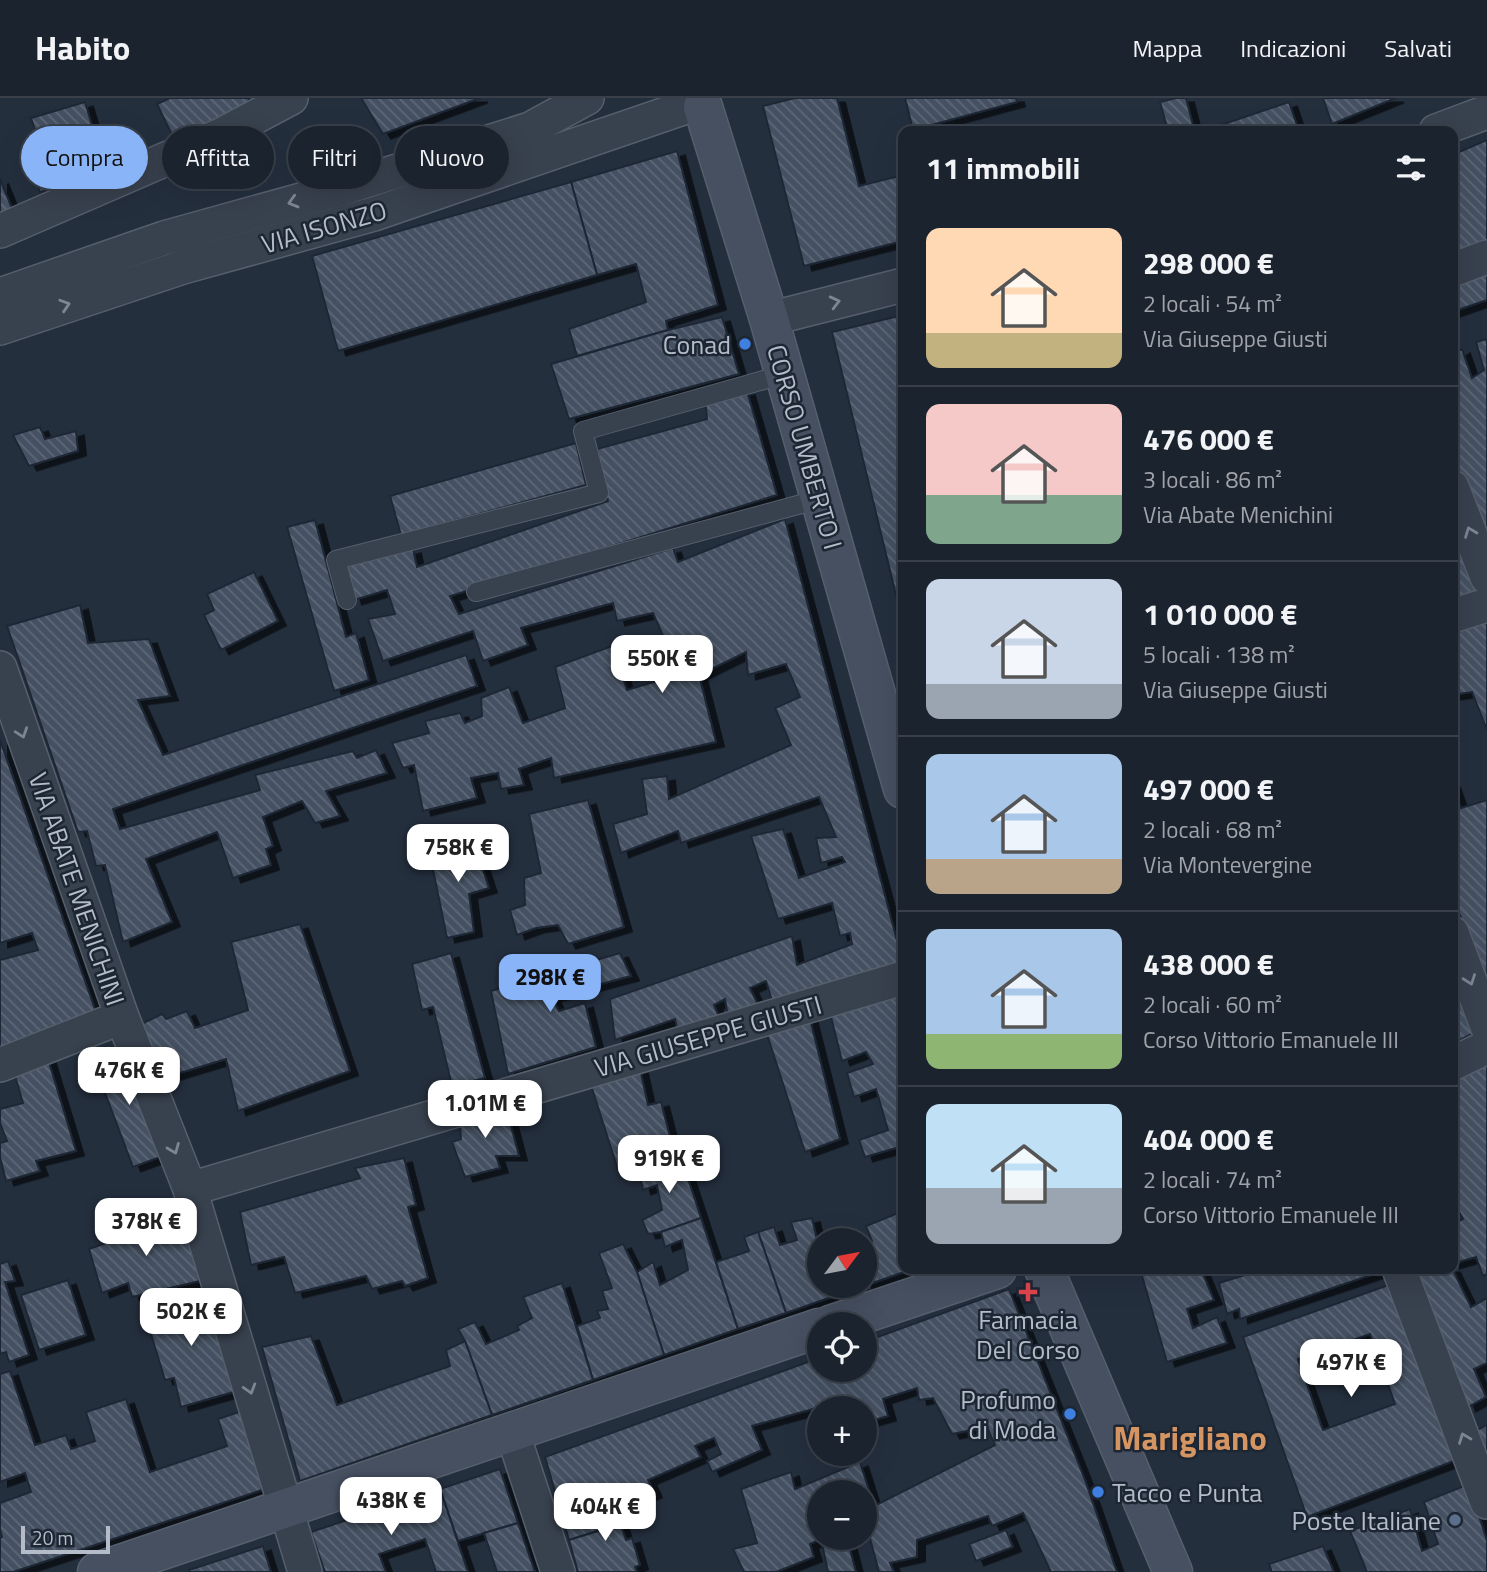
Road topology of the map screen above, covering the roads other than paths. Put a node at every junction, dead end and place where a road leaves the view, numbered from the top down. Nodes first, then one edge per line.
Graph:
1 (291, 98) edge
2 (587, 98) edge
3 (695, 102) edge
4 (1487, 112) edge
5 (1449, 126) edge
6 (0, 231) edge
7 (1487, 257) edge
8 (1458, 268) edge
9 (898, 286) edge
10 (0, 295) edge
11 (769, 319) junction
12 (0, 328) edge
13 (785, 374) junction
14 (820, 499) junction
15 (1458, 502) edge
16 (1487, 577) edge
17 (476, 592) dead end
18 (346, 600) dead end
19 (1487, 605) edge
20 (1458, 615) edge
21 (0, 668) edge
22 (898, 772) edge
23 (1458, 949) edge
24 (898, 979) edge
25 (122, 1017) junction
26 (1487, 1026) edge
27 (1487, 1046) edge
28 (1458, 1061) edge
29 (0, 1065) edge
30 (190, 1189) junction
31 (982, 1274) edge
32 (1046, 1274) edge
33 (1401, 1274) edge
34 (869, 1312) edge
35 (807, 1332) edge
36 (512, 1431) junction
37 (1487, 1503) edge
38 (286, 1509) junction
39 (97, 1572) edge
40 (305, 1572) edge
41 (558, 1572) edge
42 (1172, 1572) edge

1 - 6 street
2 -> 10 street, VIA ISONZO
3 - 11 street, CORSO UMBERTO I
12 -> 3 street, VIA ISONZO
4 - 5 street
7 - 8 street
11 -> 9 street
11 - 13 street, CORSO UMBERTO I
13 - 14 street, CORSO UMBERTO I
13 - 18 lane
14 - 17 lane
14 - 22 street, CORSO UMBERTO I
16 -> 15 street
19 - 20 street
21 -> 25 street, VIA ABATE MENICHINI
23 -> 26 street
24 - 30 street, VIA GIUSEPPE GIUSTI
25 - 29 street
25 -> 30 street, VIA ABATE MENICHINI
27 - 28 street
30 -> 38 street, VIA ABATE MENICHINI
31 - 34 street
32 - 42 street
37 -> 33 street
35 - 36 street
36 - 38 street
36 - 41 street
38 - 39 street
38 - 40 street, VIA ABATE MENICHINI

